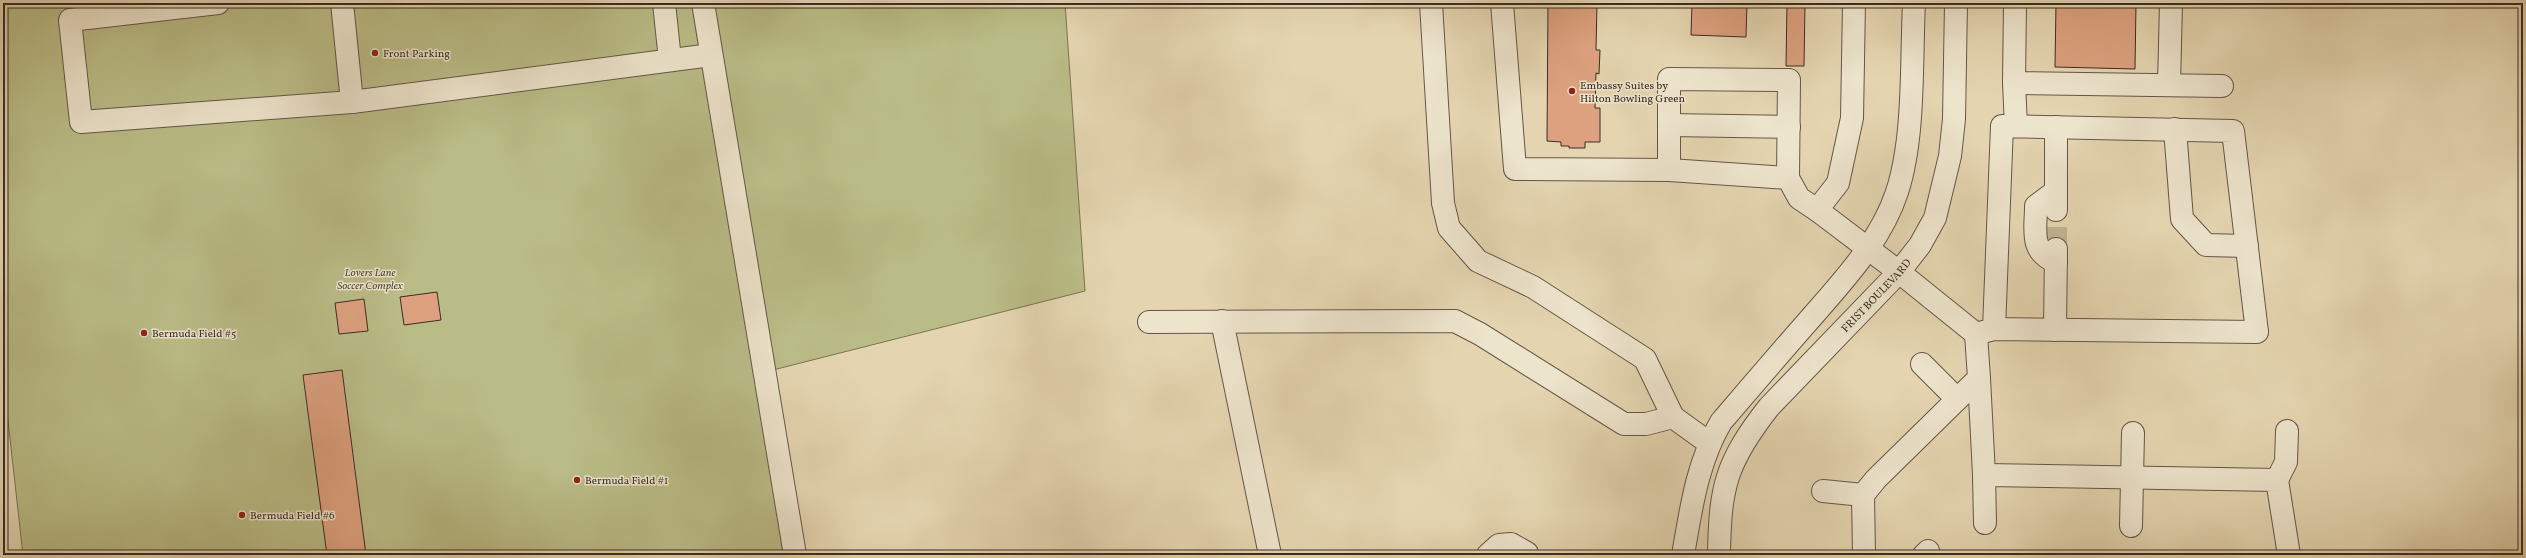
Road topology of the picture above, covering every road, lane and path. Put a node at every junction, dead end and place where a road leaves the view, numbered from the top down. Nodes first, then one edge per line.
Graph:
1 (218, 3) edge
2 (342, 3) edge
3 (664, 3) edge
4 (703, 3) edge
5 (1431, 3) edge
6 (1502, 3) edge
7 (1854, 3) edge
8 (1914, 3) edge
9 (1956, 3) edge
10 (2015, 3) edge
11 (2171, 3) edge
12 (712, 55) junction
13 (670, 60) junction
14 (2014, 83) junction
15 (2169, 85) junction
16 (2222, 86) dead end
17 (352, 102) junction
18 (1669, 125) junction
19 (2016, 126) junction
20 (1789, 127) junction
21 (2056, 127) junction
22 (2175, 129) junction
23 (1669, 170) junction
24 (1788, 178) junction
25 (1817, 210) junction
26 (2247, 246) junction
27 (1867, 249) junction
28 (1899, 272) junction
29 (1222, 321) junction
30 (1150, 322) dead end
31 (2056, 330) junction
32 (1985, 331) junction
33 (1922, 364) dead end
34 (1979, 378) junction
35 (1957, 400) junction
36 (1673, 417) junction
37 (2287, 431) dead end
38 (2133, 433) dead end
39 (1709, 443) junction
40 (1984, 475) junction
41 (2133, 477) junction
42 (2277, 480) junction
43 (1823, 491) dead end
44 (1863, 495) junction
45 (1985, 523) dead end
46 (2131, 526) dead end
47 (795, 555) edge
48 (1270, 555) edge
49 (1488, 555) edge
50 (1526, 555) edge
51 (1683, 555) edge
52 (1719, 555) edge
53 (1864, 555) edge
54 (2289, 555) edge

1 - 17 street
2 - 17 street
3 - 13 street
4 - 12 street
5 - 36 street
6 - 23 street
7 - 25 street
8 - 27 street
9 - 28 street, FRIST BOULEVARD
10 - 14 street
11 - 15 street
12 - 13 street
12 - 47 street
13 - 17 street
14 - 15 street
14 - 19 street
15 - 16 street
18 - 20 street
18 - 20 street
18 - 23 street
19 - 21 street
19 - 32 street
20 - 24 street
21 - 22 street
21 - 31 street
22 - 26 street
22 - 26 street
23 - 24 street
24 - 25 street
25 - 27 street
26 - 31 street
27 - 28 street
27 - 39 street
28 - 32 street
28 - 52 street, FRIST BOULEVARD
29 - 30 street
29 - 36 street
29 - 48 street
31 - 32 street
32 - 34 street
33 - 35 street
34 - 35 street
34 - 40 street
35 - 44 street
36 - 39 street
37 - 42 street
38 - 41 street
39 - 51 street
40 - 41 street
40 - 45 street
41 - 42 street
41 - 46 street
42 - 54 street
43 - 44 street
44 - 53 street
49 - 50 street

